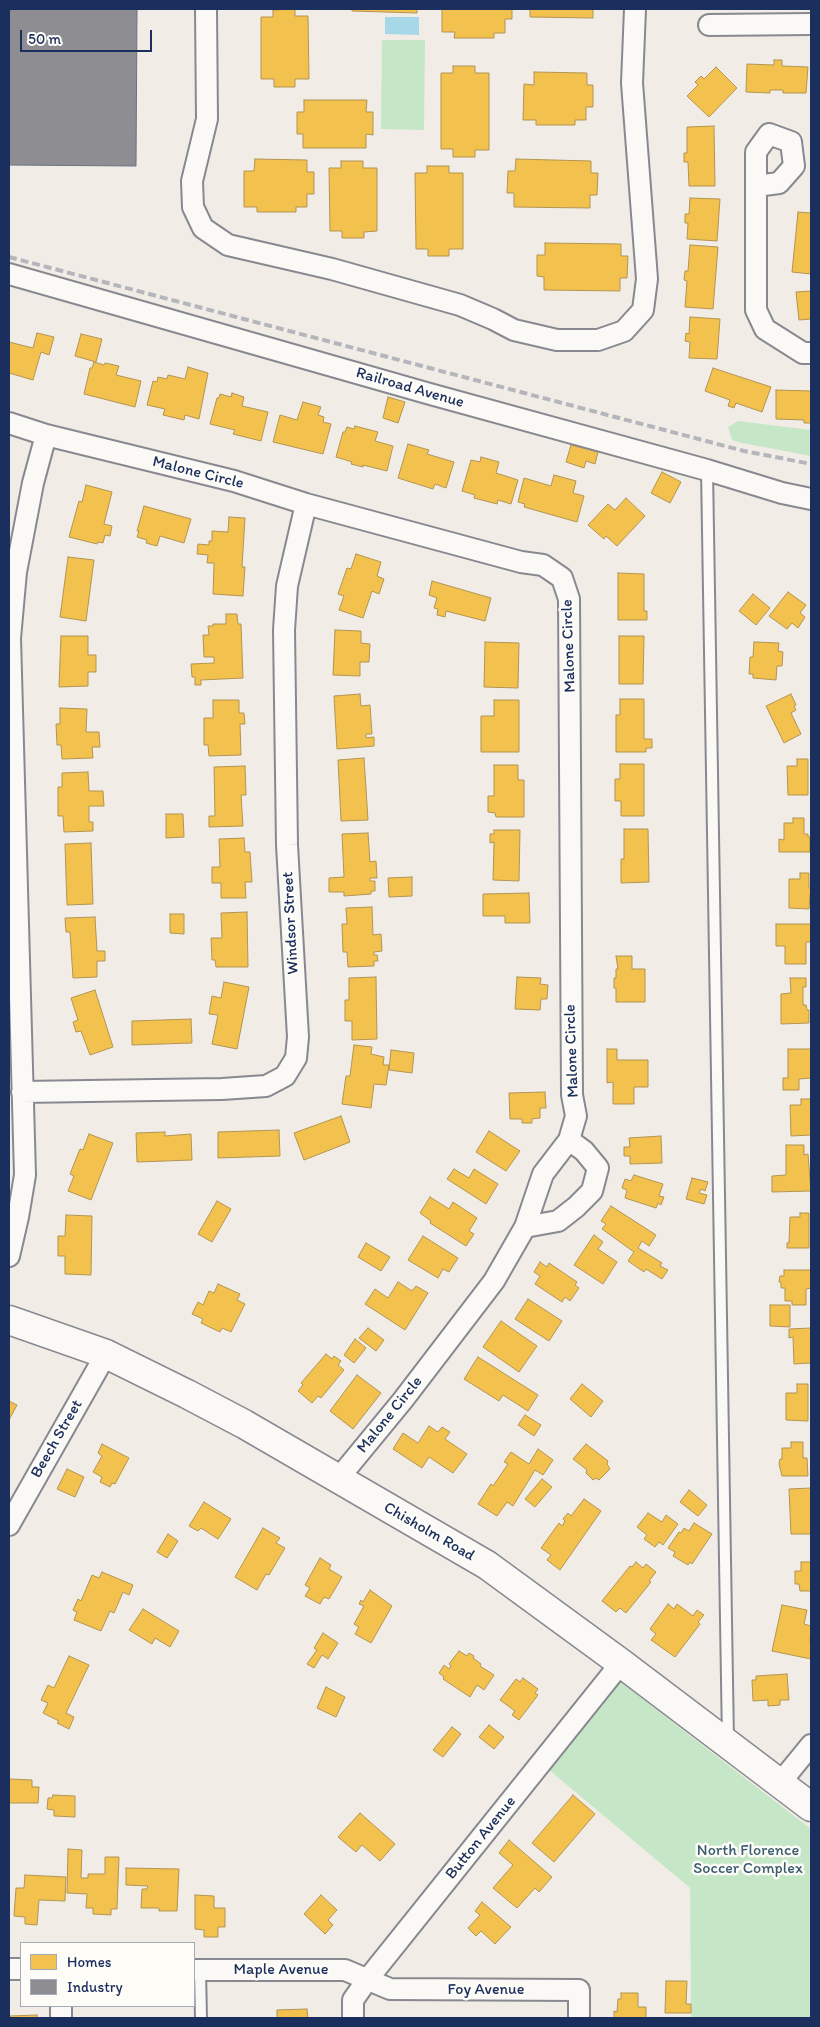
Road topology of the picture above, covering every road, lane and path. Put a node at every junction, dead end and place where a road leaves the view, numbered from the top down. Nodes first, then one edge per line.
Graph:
1 (206, 9) edge
2 (635, 9) edge
3 (811, 24) edge
4 (709, 25) dead end
5 (756, 186) dead end
6 (9, 274) edge
7 (811, 354) edge
8 (9, 423) edge
9 (46, 435) junction
10 (707, 470) junction
11 (811, 498) edge
12 (306, 504) junction
13 (9, 686) edge
14 (22, 1092) junction
15 (569, 1140) junction
16 (525, 1227) junction
17 (9, 1256) edge
18 (9, 1320) edge
19 (106, 1354) junction
20 (338, 1479) junction
21 (9, 1525) edge
22 (621, 1663) junction
23 (728, 1743) junction
24 (811, 1746) edge
25 (780, 1782) junction
26 (811, 1807) edge
27 (197, 1970) edge
28 (367, 1980) junction
29 (201, 2018) edge
30 (353, 2018) edge
31 (579, 2018) edge

1 - 2 street
3 - 4 street
5 - 7 street
6 - 10 street, Railroad Avenue
8 - 9 street, Malone Circle
9 - 12 street, Malone Circle
9 - 13 street
10 - 11 street, Railroad Avenue
10 - 23 lane
12 - 14 street, Windsor Street
12 - 15 street, Malone Circle
13 - 14 street
14 - 17 street
15 - 16 street, Malone Circle
15 - 16 street
16 - 20 street, Malone Circle
18 - 19 main road, Chisholm Road
19 - 20 main road, Chisholm Road
19 - 21 street, Beech Street
20 - 22 main road, Chisholm Road
22 - 23 main road, Chisholm Road
22 - 28 street, Button Avenue
23 - 25 main road, Chisholm Road
24 - 25 street
25 - 26 main road, Chisholm Road
27 - 28 street, Maple Avenue
27 - 29 lane
28 - 30 street, Button Avenue
28 - 31 street, Foy Avenue

